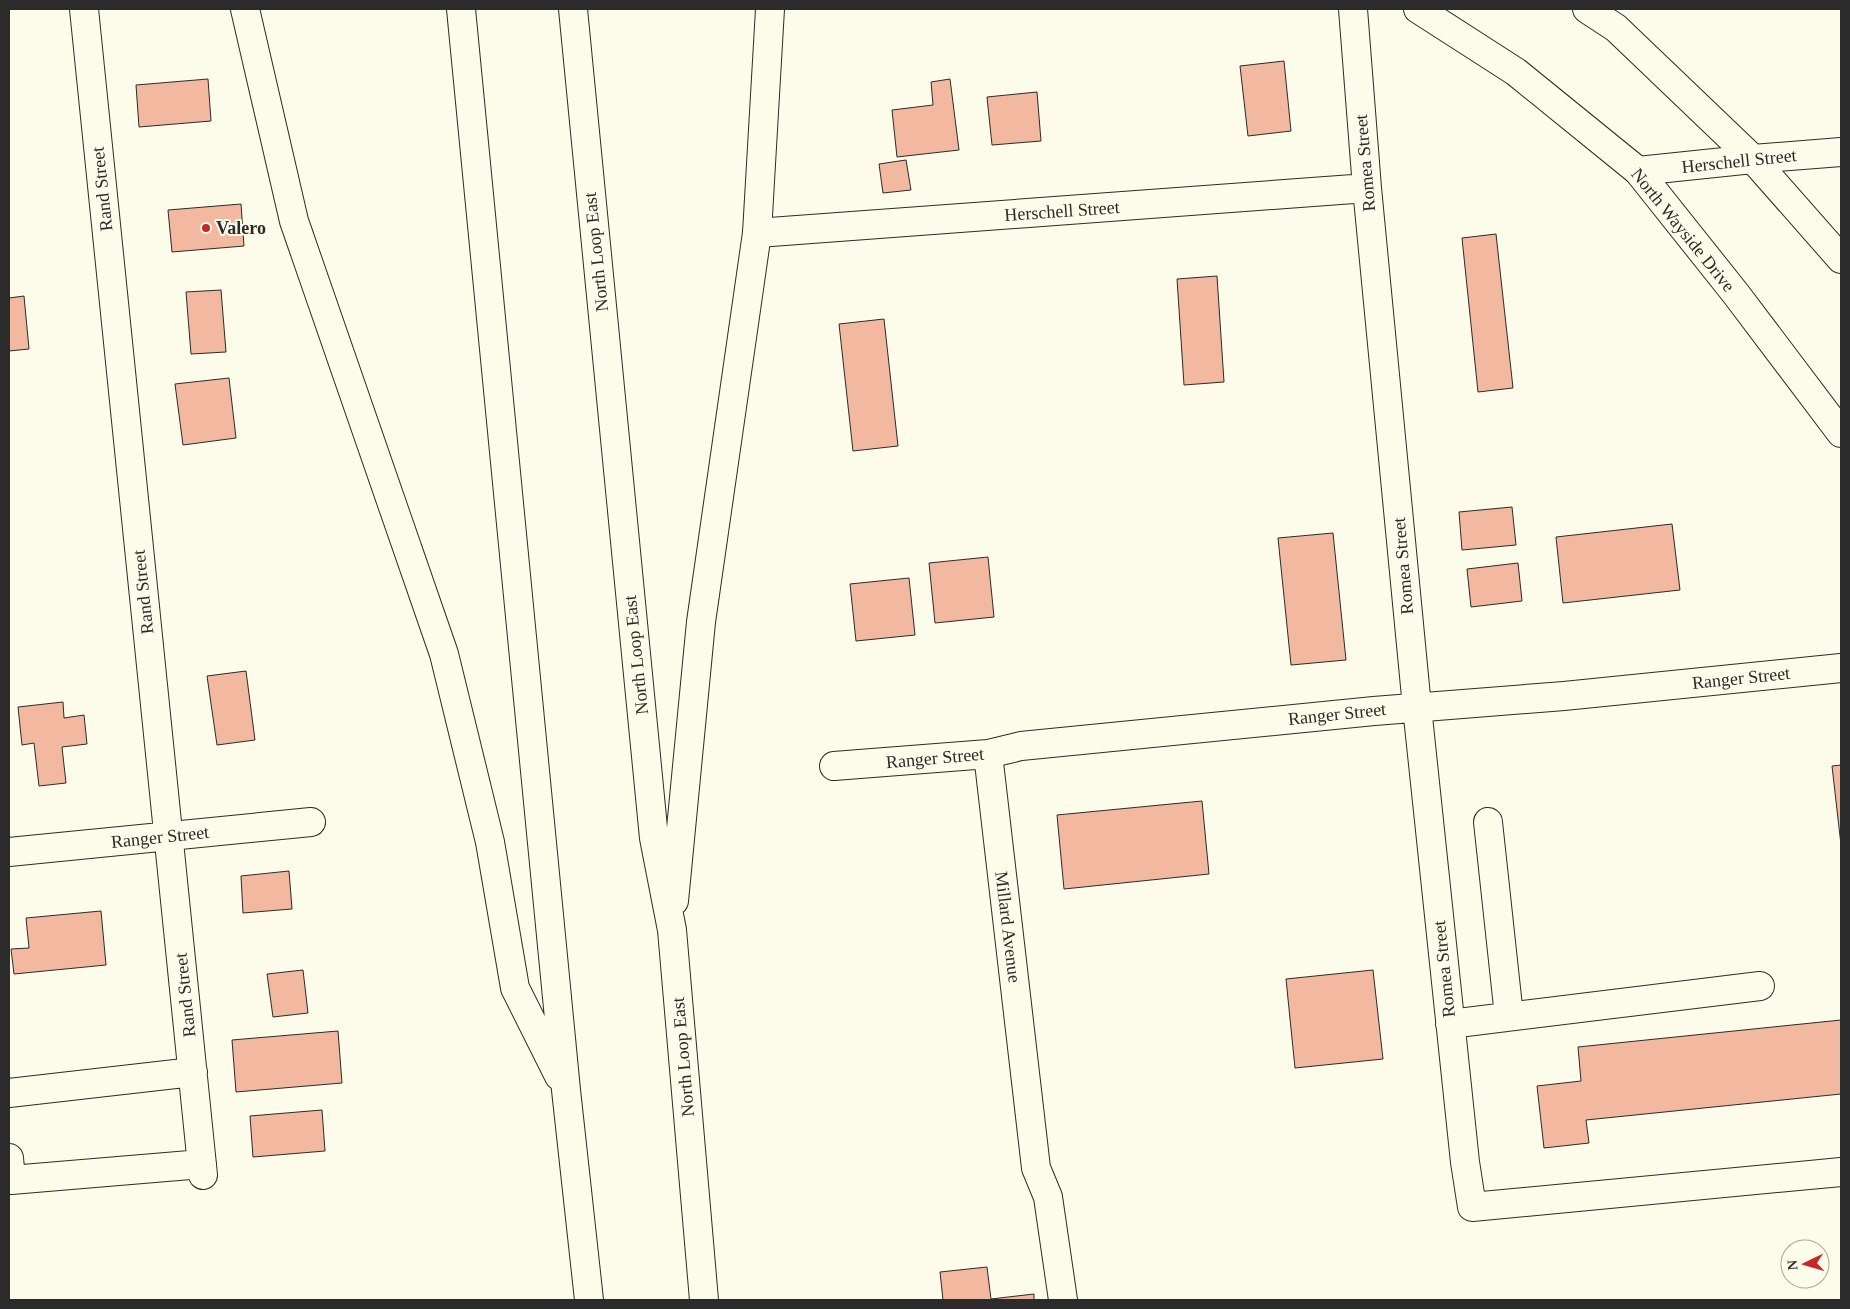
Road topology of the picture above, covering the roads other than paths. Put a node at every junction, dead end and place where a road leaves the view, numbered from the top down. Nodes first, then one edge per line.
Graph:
1 (84, 9) edge
2 (245, 9) edge
3 (461, 9) edge
4 (572, 9) edge
5 (770, 9) edge
6 (1353, 9) edge
7 (1418, 9) edge
8 (1587, 9) edge
9 (1841, 152) edge
10 (1753, 159) junction
11 (1638, 171) junction
12 (1367, 188) junction
13 (757, 233) junction
14 (1841, 259) edge
15 (1841, 433) edge
16 (1841, 668) edge
17 (1417, 707) junction
18 (988, 754) junction
19 (834, 766) dead end
20 (311, 822) dead end
21 (1488, 822) dead end
22 (168, 837) junction
23 (9, 852) edge
24 (672, 930) junction
25 (1760, 986) dead end
26 (1509, 1016) junction
27 (1450, 1024) junction
28 (193, 1072) junction
29 (566, 1090) junction
30 (9, 1093) edge
31 (9, 1158) edge
32 (1841, 1172) edge
33 (589, 1300) edge
34 (704, 1300) edge
35 (1063, 1300) edge

1 - 22 main road, Rand Street
2 - 29 main road
3 - 29 main road
4 - 24 main road, North Loop East
5 - 13 main road
6 - 12 main road, Romea Street
7 - 11 main road, North Wayside Drive
8 - 10 main road
9 - 10 main road, Herschell Street
10 - 11 main road, Herschell Street
10 - 14 main road
11 - 15 main road, North Wayside Drive
12 - 13 main road, Herschell Street
12 - 17 main road, Romea Street
13 - 24 main road
16 - 17 main road, Ranger Street
17 - 18 main road, Ranger Street
17 - 27 main road, Romea Street
18 - 19 main road, Ranger Street
18 - 35 main road, Millard Avenue
20 - 22 main road, Ranger Street
21 - 26 main road
22 - 23 main road, Ranger Street
22 - 28 main road, Rand Street
24 - 34 main road, North Loop East
25 - 26 main road
26 - 27 main road
27 - 32 main road, Romea Street
28 - 30 main road
28 - 31 main road, Rand Street
29 - 33 main road

